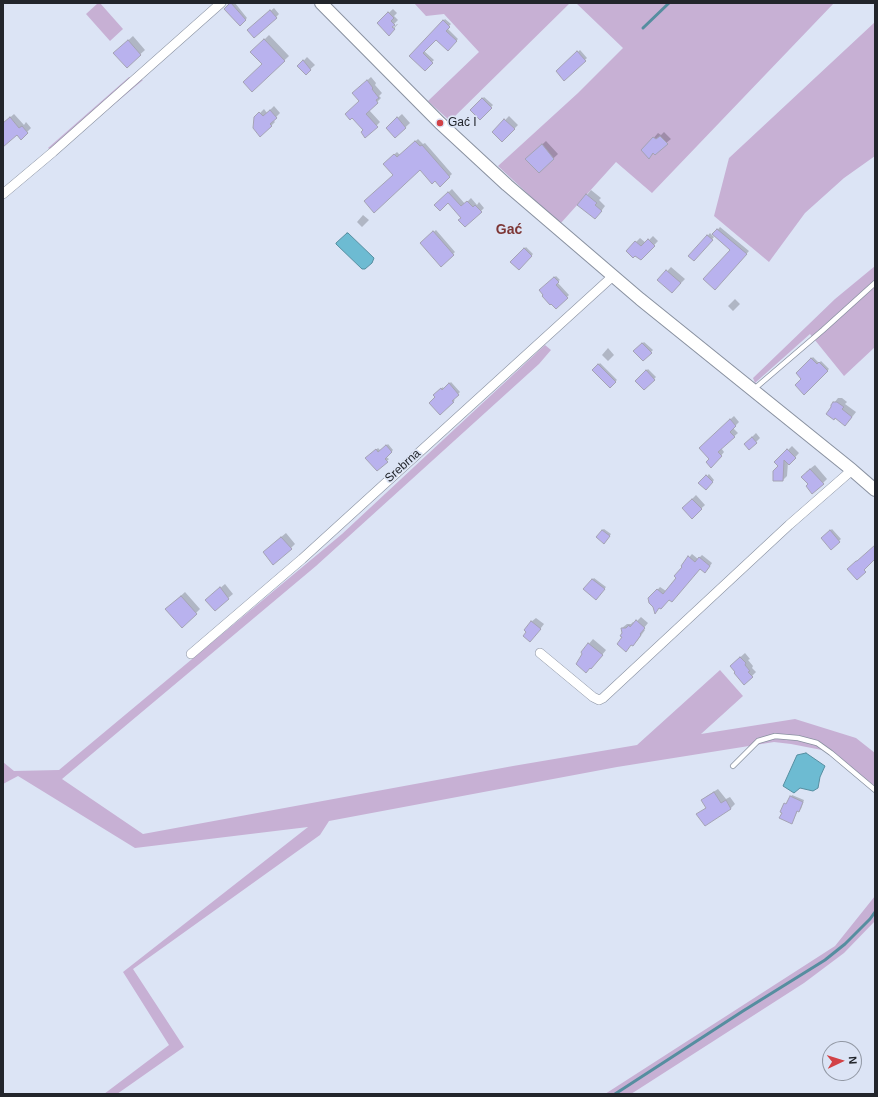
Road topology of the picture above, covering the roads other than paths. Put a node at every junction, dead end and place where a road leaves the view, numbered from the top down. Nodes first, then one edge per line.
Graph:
1 (221, 3) edge
2 (321, 3) edge
3 (3, 194) edge
4 (613, 276) junction
5 (875, 282) edge
6 (753, 391) junction
7 (852, 470) junction
8 (875, 490) edge
9 (540, 652) dead end
10 (191, 654) dead end
11 (733, 766) dead end
12 (875, 790) edge

1 - 3 street
2 - 4 street
4 - 6 street
4 - 10 street, Srebrna
5 - 6 lane
6 - 7 street
7 - 8 street
7 - 9 street
11 - 12 lane

